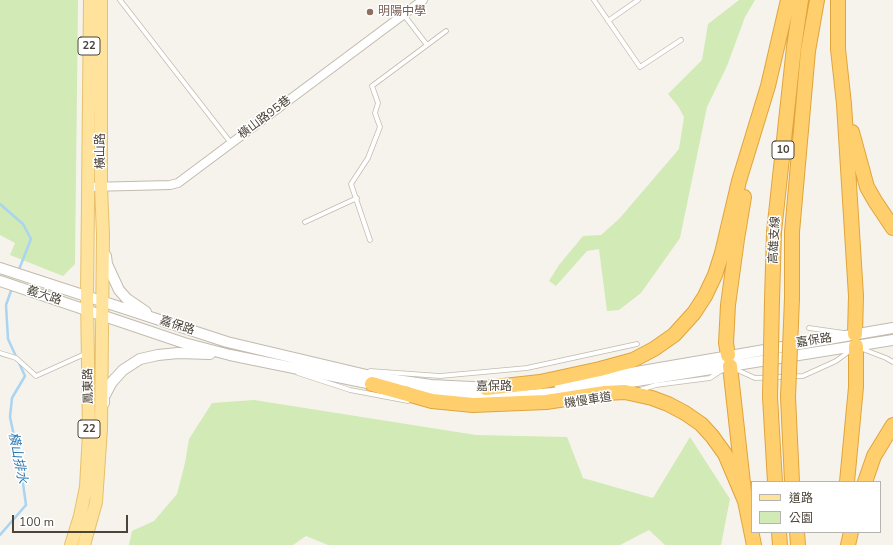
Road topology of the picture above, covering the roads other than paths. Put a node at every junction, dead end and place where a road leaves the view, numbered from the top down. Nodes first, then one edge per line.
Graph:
1 (90, 0) edge
2 (101, 0) edge
3 (120, 0) edge
4 (424, 0) edge
5 (594, 0) edge
6 (638, 0) edge
7 (788, 0) edge
8 (801, 0) edge
9 (817, 0) edge
10 (838, 0) edge
11 (404, 14) junction
12 (608, 21) junction
13 (446, 31) dead end
14 (681, 40) dead end
15 (427, 45) junction
16 (762, 104) junction
17 (844, 104) junction
18 (231, 144) junction
19 (95, 187) junction
20 (356, 198) junction
21 (305, 222) dead end
22 (893, 228) edge
23 (103, 235) junction
24 (370, 240) dead end
25 (0, 268) edge
26 (0, 281) edge
27 (87, 296) junction
28 (102, 301) junction
29 (88, 310) junction
30 (102, 315) junction
31 (893, 323) edge
32 (171, 324) junction
33 (809, 328) dead end
34 (893, 328) edge
35 (855, 340) junction
36 (893, 340) edge
37 (637, 344) dead end
38 (88, 352) junction
39 (0, 353) edge
40 (230, 355) junction
41 (729, 360) junction
42 (893, 362) edge
43 (270, 363) junction
44 (341, 370) junction
45 (372, 384) junction
46 (486, 388) junction
47 (632, 393) junction
48 (610, 398) dead end
49 (557, 406) dead end
50 (893, 425) edge
51 (101, 429) junction
52 (775, 481) edge
53 (792, 481) edge
54 (847, 481) edge
55 (865, 481) edge
56 (745, 501) junction
57 (751, 530) edge
58 (752, 533) edge
59 (779, 533) edge
60 (797, 533) edge
61 (842, 533) edge
62 (851, 533) edge
63 (71, 545) edge
64 (84, 545) edge
65 (754, 545) edge
66 (780, 545) edge
67 (798, 545) edge
68 (840, 545) edge
69 (848, 545) edge

1 - 19 main road, 橫山路 / 22
2 - 19 main road, 橫山路 / 22
3 - 18 lane
4 - 11 street, 橫山路95巷
5 - 12 lane
6 - 12 lane
7 - 16 highway
8 - 52 highway, 高雄支線 / 10, bridge
9 - 53 highway, 高雄支線 / 10, bridge
10 - 17 highway
11 - 15 lane
11 - 18 street, 橫山路95巷
12 - 14 lane
13 - 15 lane
15 - 20 lane
16 - 41 highway
16 - 46 highway
17 - 22 highway
17 - 35 highway
18 - 19 street, 橫山路95巷
19 - 23 main road, 橫山路 / 22
19 - 27 main road, 橫山路 / 22
20 - 21 lane
20 - 24 lane
23 - 28 main road, 橫山路 / 22
23 - 32 street
25 - 27 street, 義大路
26 - 29 street, 義大路
27 - 28 street, 義大路
27 - 29 main road, 鳳東路 / 22
28 - 30 main road, 鳳東路 / 22
28 - 32 street, 嘉保路
29 - 30 street, 義大路
29 - 38 main road, 鳳東路 / 22
30 - 40 street, 嘉保路
30 - 51 main road, 鳳東路 / 22
31 - 35 lane
32 - 44 street, 嘉保路
33 - 35 lane
34 - 35 street, 嘉保路
35 - 36 street, 嘉保路
35 - 41 street, 嘉保路
35 - 41 lane
35 - 42 lane
35 - 54 highway
37 - 44 lane
38 - 39 lane
38 - 63 main road, 鳳東路 / 22
40 - 43 street, 嘉保路
40 - 51 street
41 - 45 street, 嘉保路
41 - 46 street, 嘉保路
41 - 47 lane, 機慢車道
41 - 56 highway
43 - 45 street, 嘉保路
43 - 49 lane, 機慢車道
44 - 46 street, 嘉保路
45 - 47 highway
47 - 48 lane, 機慢車道
47 - 56 highway
50 - 55 highway
51 - 64 main road, 鳳東路 / 22
56 - 57 highway
58 - 65 highway
59 - 66 highway
60 - 67 highway
61 - 68 highway
62 - 69 highway

